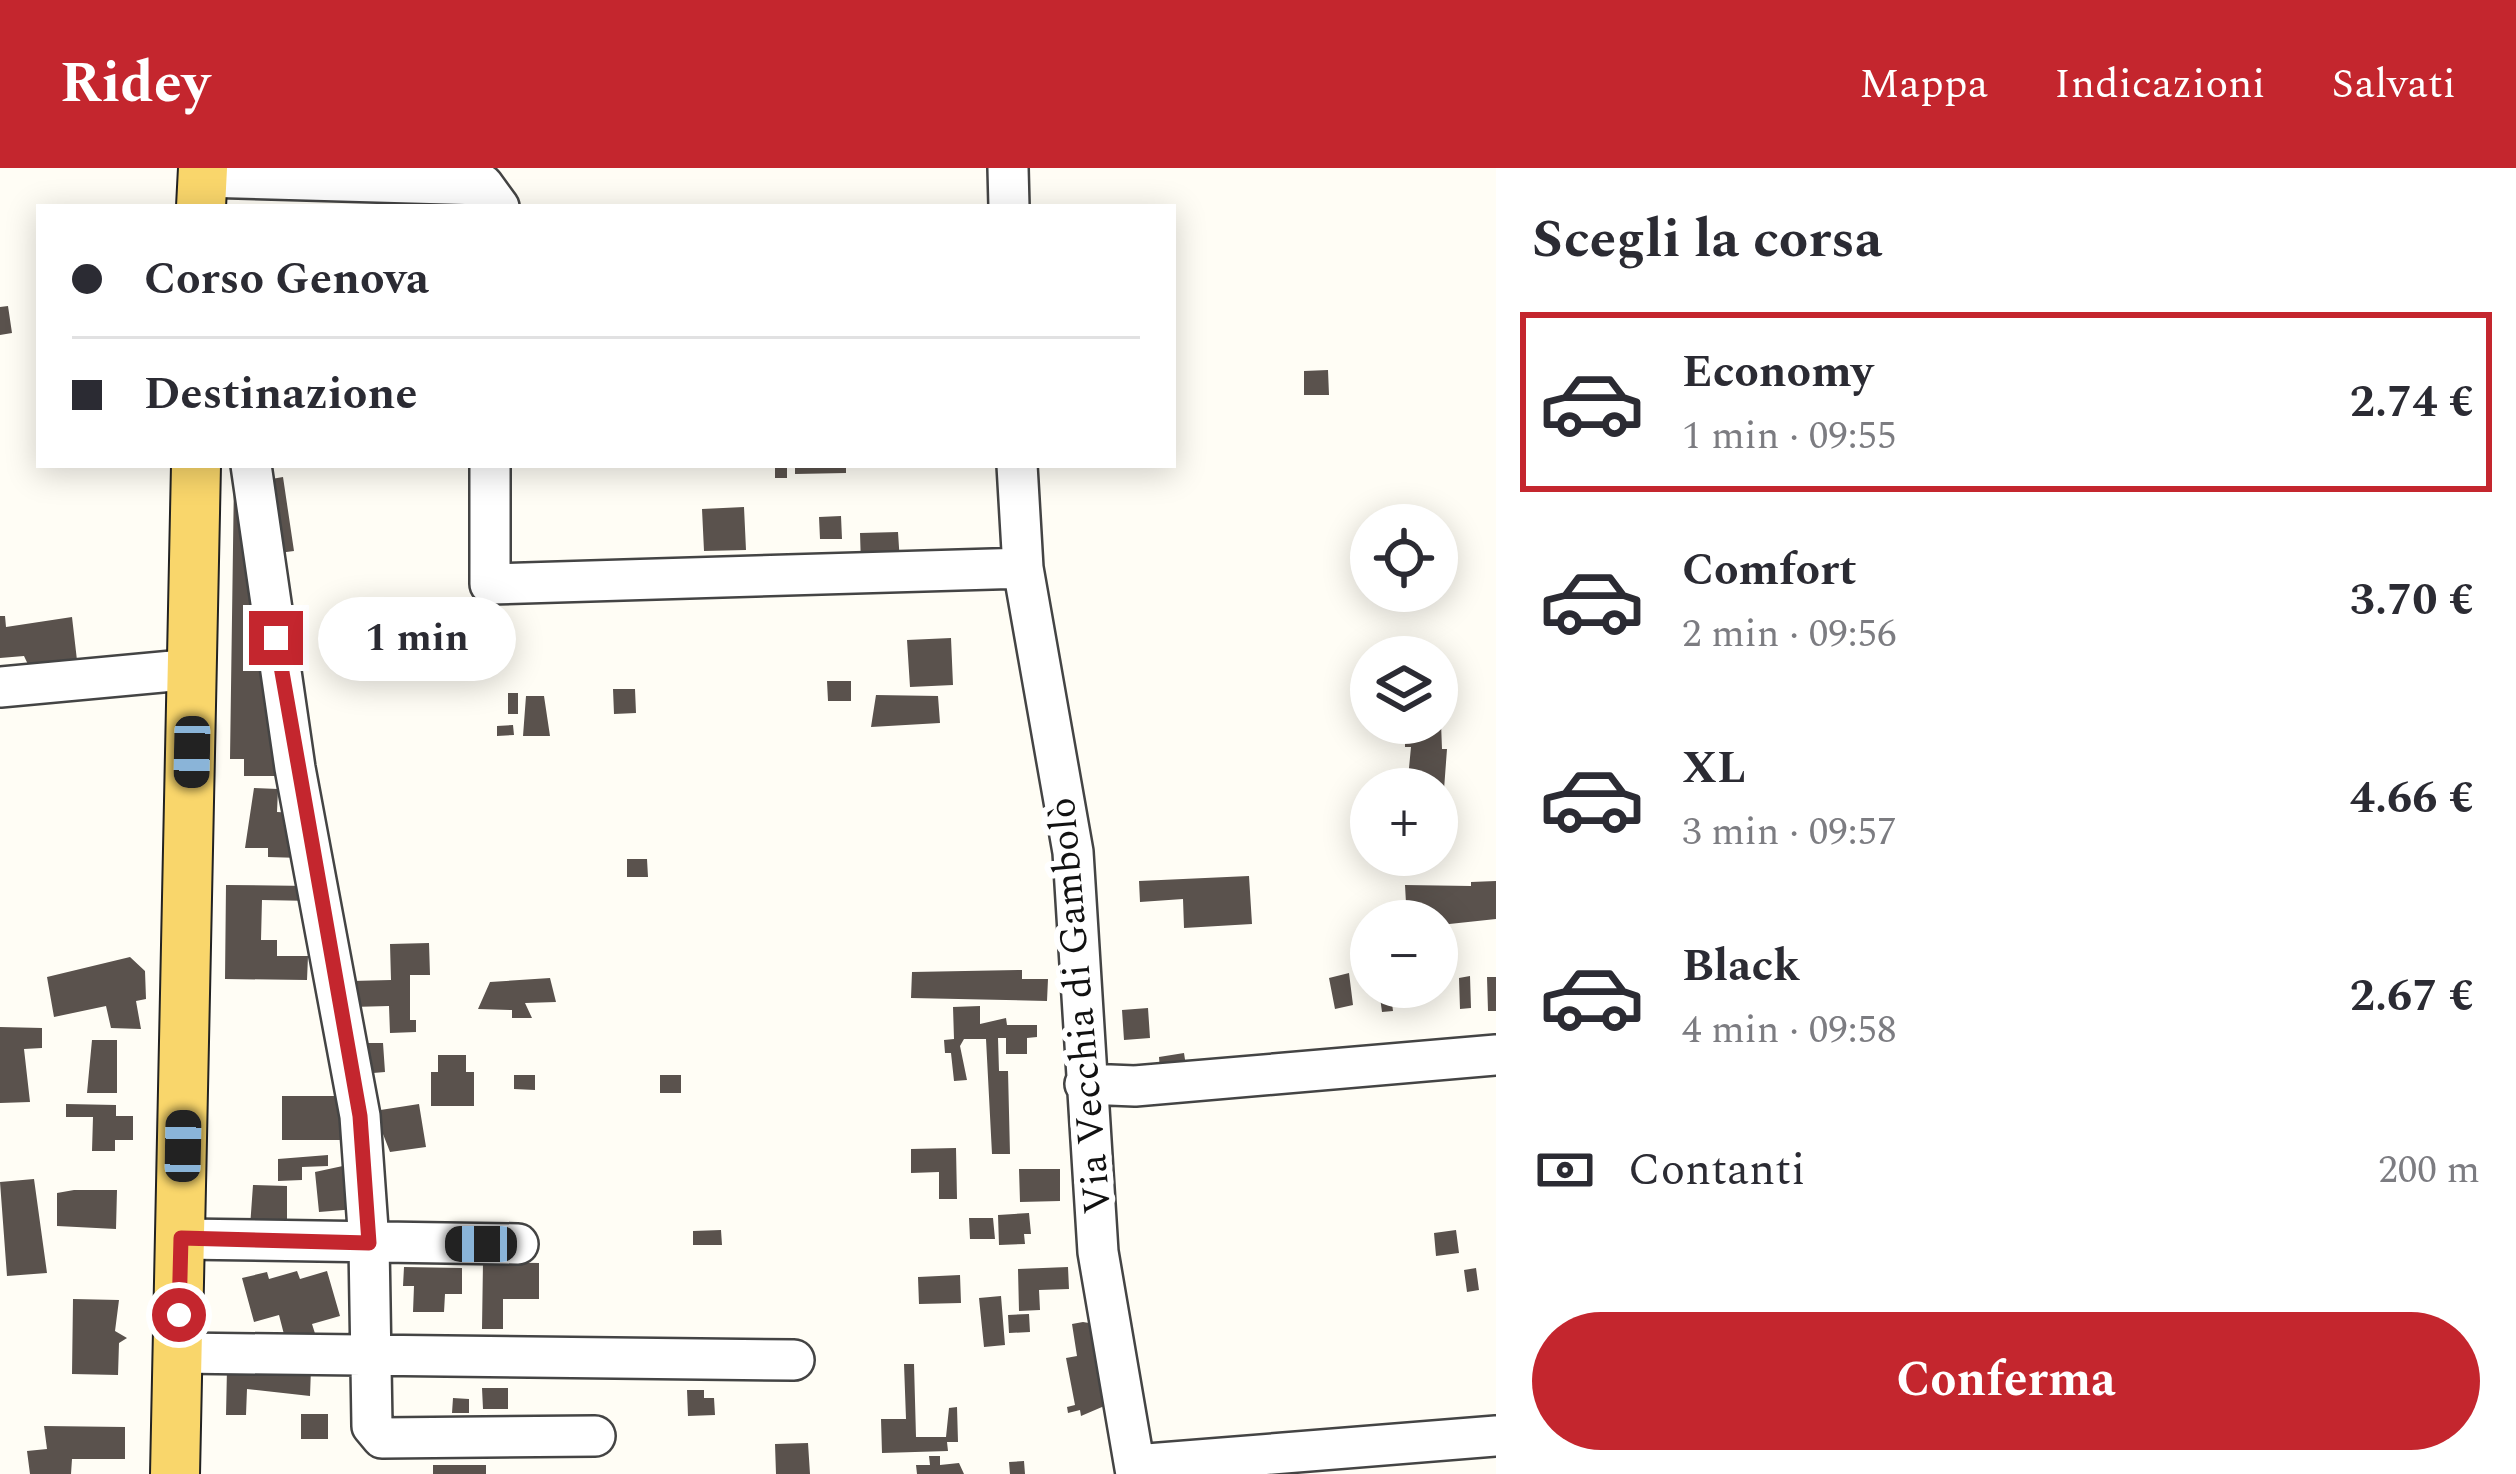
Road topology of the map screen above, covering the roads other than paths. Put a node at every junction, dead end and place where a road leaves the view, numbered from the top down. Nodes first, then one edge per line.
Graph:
1 (1008, 168) edge
2 (202, 184) edge
3 (497, 204) edge
4 (1009, 204) edge
5 (196, 468) edge
6 (250, 468) edge
7 (490, 468) edge
8 (1017, 468) edge
9 (1023, 568) junction
10 (194, 669) junction
11 (0, 687) edge
12 (1496, 1055) edge
13 (1085, 1084) junction
14 (181, 1238) junction
15 (369, 1243) junction
16 (518, 1244) dead end
17 (178, 1353) junction
18 (369, 1354) junction
19 (794, 1360) dead end
20 (595, 1436) dead end
21 (1496, 1436) edge
22 (1136, 1470) edge
23 (175, 1474) edge

1 - 4 street
2 - 3 street
5 - 10 main road
6 - 15 street
7 - 9 street
8 - 9 street, Via Vecchia di Gambolò
9 - 13 street, Via Vecchia di Gambolò
10 - 11 street
10 - 14 main road
12 - 13 street
13 - 22 street, Via Vecchia di Gambolò
14 - 15 street
14 - 17 main road
15 - 16 street
15 - 18 street
17 - 18 street
17 - 23 main road
18 - 19 street
18 - 20 street
21 - 22 street

